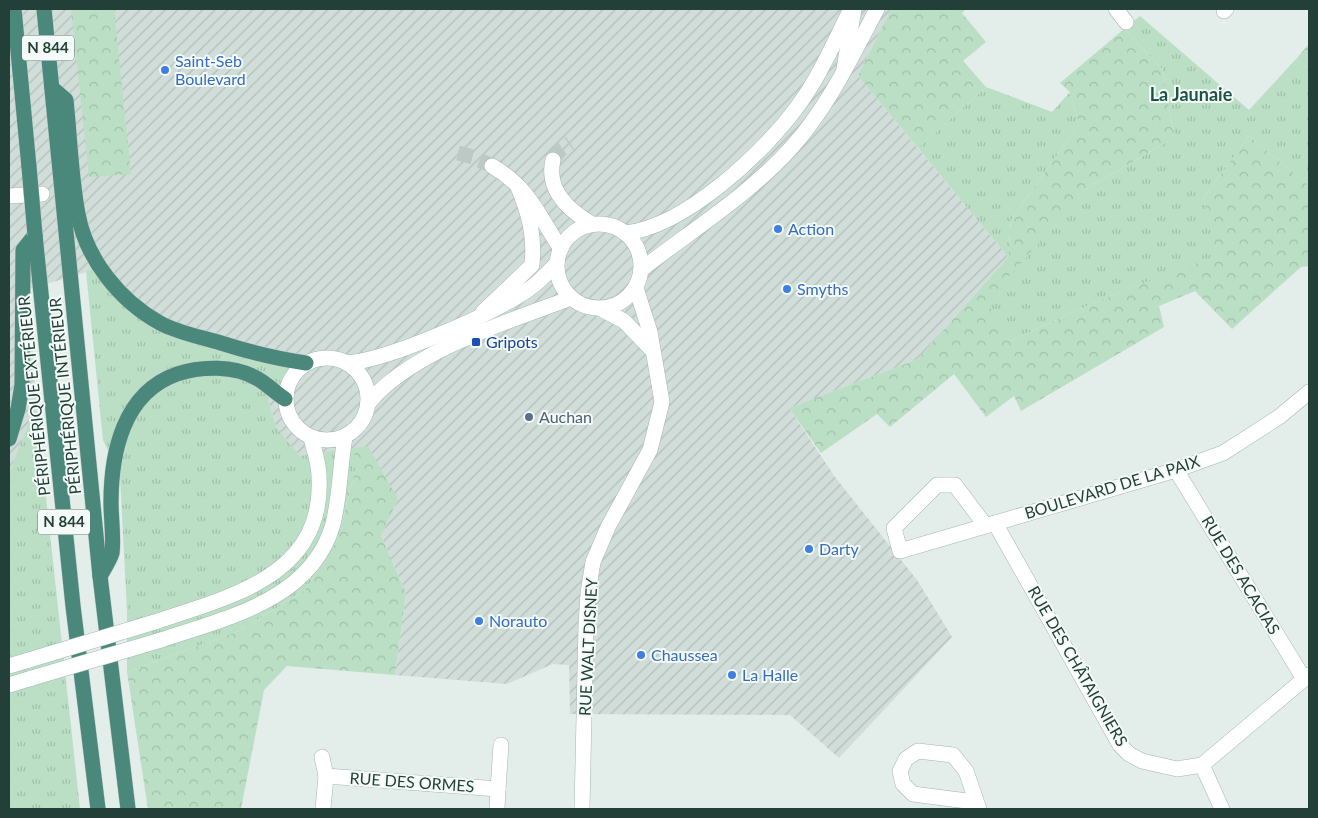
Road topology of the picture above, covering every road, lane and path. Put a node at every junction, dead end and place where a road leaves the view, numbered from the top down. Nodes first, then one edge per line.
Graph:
1 (14, 9) edge
2 (44, 9) edge
3 (853, 9) edge
4 (877, 9) edge
5 (1116, 9) edge
6 (1126, 22) dead end
7 (843, 74) junction
8 (553, 160) tunnel mouth
9 (492, 166) tunnel mouth
10 (518, 187) junction
11 (42, 194) dead end
12 (9, 196) edge
13 (72, 217) junction
14 (592, 224) junction
15 (625, 233) junction
16 (35, 235) junction
17 (559, 256) junction
18 (642, 269) junction
19 (636, 288) junction
20 (571, 298) junction
21 (601, 309) junction
22 (478, 316) junction
23 (654, 351) junction
24 (346, 363) junction
25 (306, 364) junction
26 (1309, 392) edge
27 (285, 399) junction
28 (368, 404) junction
29 (345, 437) junction
30 (311, 438) junction
31 (9, 439) edge
32 (1176, 470) junction
33 (990, 524) junction
34 (900, 551) joint
35 (100, 576) junction
36 (9, 666) edge
37 (1307, 677) edge
38 (9, 685) edge
39 (501, 745) dead end
40 (322, 757) dead end
41 (1202, 765) junction
42 (326, 776) junction
43 (498, 788) junction
44 (977, 805) edge
45 (98, 809) edge
46 (128, 809) edge
47 (323, 809) edge
48 (497, 809) edge
49 (582, 809) edge
50 (1222, 809) edge

1 - 16 highway, PÉRIPHÉRIQUE EXTÉRIEUR / N 844, bridge
2 - 13 highway, N 844
3 - 7 street
3 - 15 street
4 - 7 street
5 - 6 street
7 - 18 street
8 - 14 street
9 - 10 street
10 - 17 street
10 - 22 street
11 - 12 street
13 - 25 highway
13 - 35 highway, PÉRIPHÉRIQUE INTÉRIEUR / N 844
14 - 15 street
14 - 17 street
15 - 18 street
16 - 31 highway
16 - 45 highway, PÉRIPHÉRIQUE EXTÉRIEUR / N 844
17 - 20 street
17 - 22 street
18 - 19 street
19 - 21 street
19 - 23 street, RUE WALT DISNEY
20 - 21 street
20 - 28 street
21 - 23 street
22 - 24 street
23 - 49 street, RUE WALT DISNEY
24 - 25 street
24 - 28 street
25 - 27 street
26 - 32 street, BOULEVARD DE LA PAIX
27 - 30 street
27 - 35 highway
28 - 29 street
29 - 30 street
29 - 38 street, bridge
30 - 36 street, bridge
32 - 33 street, BOULEVARD DE LA PAIX
32 - 37 street, RUE DES ACACIAS
33 - 34 street, BOULEVARD DE LA PAIX
33 - 34 street, RUE DES CHÂTAIGNIERS
33 - 41 street, RUE DES CHÂTAIGNIERS
35 - 46 highway, PÉRIPHÉRIQUE INTÉRIEUR / N 844
37 - 41 street
39 - 43 street, RUE DES ORMES
40 - 42 street, RUE DES ORMES
41 - 50 street
42 - 43 street, RUE DES ORMES
42 - 47 street, RUE DES ORMES
43 - 48 street, RUE DES ORMES
44 - 44 street

